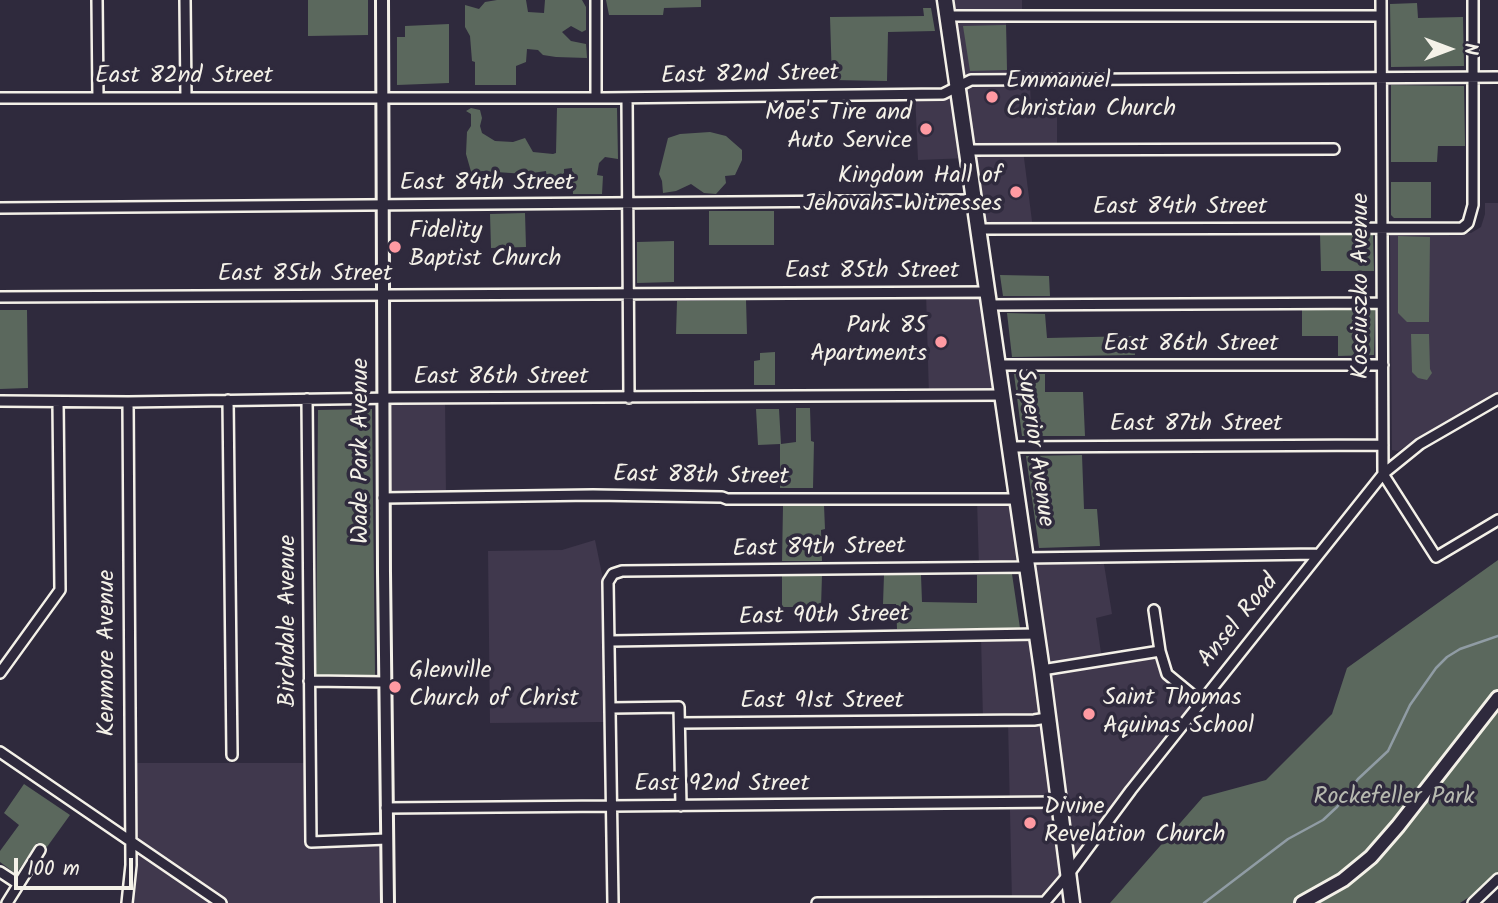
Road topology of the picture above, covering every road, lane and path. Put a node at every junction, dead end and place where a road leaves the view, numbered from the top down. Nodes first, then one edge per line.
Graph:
1 (97, 0) edge
2 (185, 0) edge
3 (382, 0) edge
4 (596, 0) edge
5 (946, 0) edge
6 (1381, 0) edge
7 (1473, 0) edge
8 (948, 16) junction
9 (1380, 16) junction
10 (1380, 76) junction
11 (1473, 76) junction
12 (1498, 77) edge
13 (958, 86) junction
14 (0, 97) edge
15 (98, 97) junction
16 (627, 97) junction
17 (186, 98) junction
18 (383, 98) junction
19 (596, 98) junction
20 (1334, 149) dead end
21 (968, 150) junction
22 (975, 201) junction
23 (627, 204) junction
24 (384, 205) junction
25 (0, 208) edge
26 (1381, 228) junction
27 (979, 229) junction
28 (628, 293) junction
29 (384, 295) junction
30 (0, 298) edge
31 (989, 298) junction
32 (1382, 303) junction
33 (998, 365) junction
34 (1383, 365) junction
35 (1003, 395) junction
36 (385, 398) junction
37 (629, 398) junction
38 (307, 399) junction
39 (1498, 399) edge
40 (228, 400) junction
41 (0, 401) edge
42 (58, 402) junction
43 (128, 402) junction
44 (1383, 445) junction
45 (1010, 446) junction
46 (1383, 474) junction
47 (383, 498) junction
48 (1017, 499) junction
49 (1498, 520) edge
50 (1319, 554) junction
51 (1026, 563) junction
52 (1154, 610) dead end
53 (1037, 634) junction
54 (611, 640) junction
55 (1160, 651) junction
56 (1042, 670) junction
57 (1, 674) edge
58 (309, 681) junction
59 (386, 682) junction
60 (1498, 698) edge
61 (1201, 702) junction
62 (611, 708) junction
63 (1047, 718) junction
64 (680, 723) junction
65 (0, 752) edge
66 (232, 755) dead end
67 (1058, 802) junction
68 (613, 806) junction
69 (681, 806) junction
70 (386, 808) junction
71 (130, 839) junction
72 (387, 839) junction
73 (40, 850) dead end
74 (0, 872) edge
75 (1068, 875) junction
76 (1498, 879) edge
77 (17, 883) junction
78 (1309, 901) edge
79 (1045, 902) edge
80 (7, 903) edge
81 (127, 903) edge
82 (221, 903) edge
83 (388, 903) edge
84 (613, 903) edge
85 (817, 903) edge
86 (1072, 903) edge
87 (1473, 903) edge

1 - 15 street
2 - 17 street
3 - 18 street, Wade Park Avenue
4 - 19 street
5 - 8 main road, Superior Avenue
6 - 9 street, Kosciuszko Avenue
7 - 11 street
8 - 9 street
8 - 13 main road, Superior Avenue
9 - 10 street, Kosciuszko Avenue
10 - 11 street, East 82nd Street
10 - 13 street, East 82nd Street
10 - 26 street, Kosciuszko Avenue
11 - 12 street, East 82nd Street
11 - 26 street, East 84th Street
13 - 16 street, East 82nd Street
13 - 21 main road, Superior Avenue
14 - 15 street, East 82nd Street
15 - 17 street, East 82nd Street
16 - 19 street, East 82nd Street
16 - 23 street
17 - 18 street, East 82nd Street
18 - 19 street, East 82nd Street
18 - 24 street, Wade Park Avenue
20 - 21 street
21 - 22 main road, Superior Avenue
22 - 23 street, East 84th Street
22 - 27 main road, Superior Avenue
23 - 24 street, East 84th Street
23 - 28 street
24 - 25 street, East 84th Street
24 - 29 street, Wade Park Avenue
26 - 27 street, East 84th Street
26 - 32 street, Kosciuszko Avenue
27 - 31 main road, Superior Avenue
28 - 29 street, East 85th Street
28 - 31 street, East 85th Street
28 - 37 street
29 - 30 street, East 85th Street
29 - 36 street, Wade Park Avenue
31 - 32 street, East 85th Street
31 - 33 main road, Superior Avenue
32 - 34 street, Kosciuszko Avenue
33 - 34 street, East 86th Street
33 - 35 main road, Superior Avenue
34 - 44 street, Kosciuszko Avenue
35 - 37 street, East 86th Street
35 - 45 main road, Superior Avenue
36 - 37 street, East 86th Street
36 - 38 street, East 86th Street
36 - 47 street, Wade Park Avenue
38 - 40 street, East 86th Street
38 - 58 street, Birchdale Avenue
39 - 46 street, Ansel Road
40 - 43 street, East 86th Street
40 - 66 street
41 - 42 street, East 86th Street
42 - 43 street, East 86th Street
42 - 57 street
43 - 71 street, Kenmore Avenue
44 - 45 street, East 87th Street
44 - 46 street, Kosciuszko Avenue
45 - 48 main road, Superior Avenue
46 - 49 street
46 - 50 street, Ansel Road
47 - 48 street, East 88th Street
47 - 59 street, Wade Park Avenue
48 - 51 main road, Superior Avenue
50 - 51 street, East 89th Street
50 - 61 street, Ansel Road
51 - 53 main road, Superior Avenue
51 - 54 street, East 89th Street
52 - 55 street
53 - 54 street, East 90th Street
53 - 56 main road, Superior Avenue
54 - 62 street
55 - 56 street
55 - 61 street
56 - 63 main road, Superior Avenue
58 - 59 street
58 - 72 street, Birchdale Avenue
59 - 70 street, Wade Park Avenue
60 - 78 main road
61 - 75 street, Ansel Road
62 - 64 street
62 - 68 street
63 - 64 street, East 91st Street
63 - 67 main road, Superior Avenue
64 - 69 street
65 - 71 street
67 - 69 street, East 92nd Street
67 - 75 main road, Superior Avenue
68 - 69 street, East 92nd Street
68 - 70 street, East 92nd Street
68 - 84 street
70 - 72 street, Wade Park Avenue
71 - 81 street, Kenmore Avenue
71 - 82 street
72 - 83 street, Wade Park Avenue
73 - 77 street
74 - 77 street
75 - 79 street, Ansel Road
75 - 86 main road, Superior Avenue
76 - 87 street
77 - 80 street
79 - 85 street

